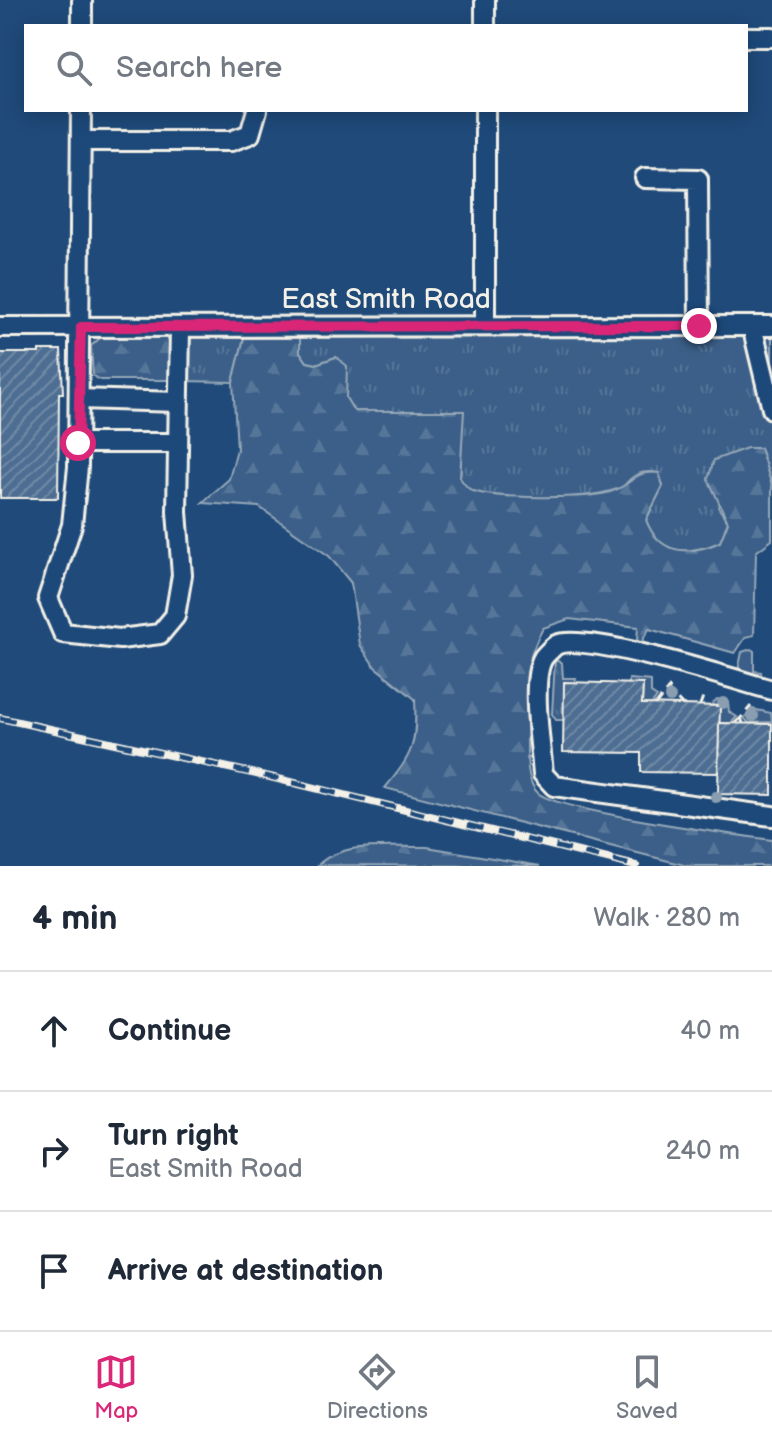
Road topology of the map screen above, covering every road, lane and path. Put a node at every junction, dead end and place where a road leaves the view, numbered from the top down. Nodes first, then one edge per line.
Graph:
1 (82, 0) edge
2 (485, 0) edge
3 (82, 24) edge
4 (485, 24) edge
5 (748, 37) edge
6 (772, 37) edge
7 (81, 112) edge
8 (256, 112) edge
9 (485, 112) edge
10 (81, 141) junction
11 (645, 178) dead end
12 (485, 326) junction
13 (699, 326) junction
14 (752, 326) junction
15 (772, 326) edge
16 (0, 327) edge
17 (81, 327) junction
18 (180, 327) junction
19 (79, 399) junction
20 (178, 402) junction
21 (772, 409) edge
22 (78, 443) junction
23 (178, 443) junction
24 (672, 685) dead end
25 (668, 690) junction
26 (772, 690) edge
27 (704, 694) dead end
28 (703, 699) junction
29 (656, 704) dead end
30 (682, 705) dead end
31 (700, 705) dead end
32 (706, 705) dead end
33 (751, 706) dead end
34 (741, 718) junction
35 (735, 723) dead end
36 (743, 723) dead end
37 (772, 816) edge

1 - 3 street
2 - 4 street
5 - 6 street
7 - 10 street
8 - 10 street
9 - 12 street
10 - 17 street
11 - 13 street
12 - 13 street, East Smith Road
12 - 18 street, East Smith Road
13 - 14 street, East Smith Road
14 - 15 street, East Smith Road
14 - 21 street
16 - 17 street, East Smith Road
17 - 18 street, East Smith Road
17 - 19 street
18 - 20 street
19 - 20 street
19 - 22 street
20 - 23 street
22 - 23 street
22 - 23 street
24 - 25 path
25 - 29 path
25 - 30 path
26 - 37 street
27 - 28 path
28 - 31 path
28 - 32 path
33 - 34 path
34 - 35 path
34 - 36 path

